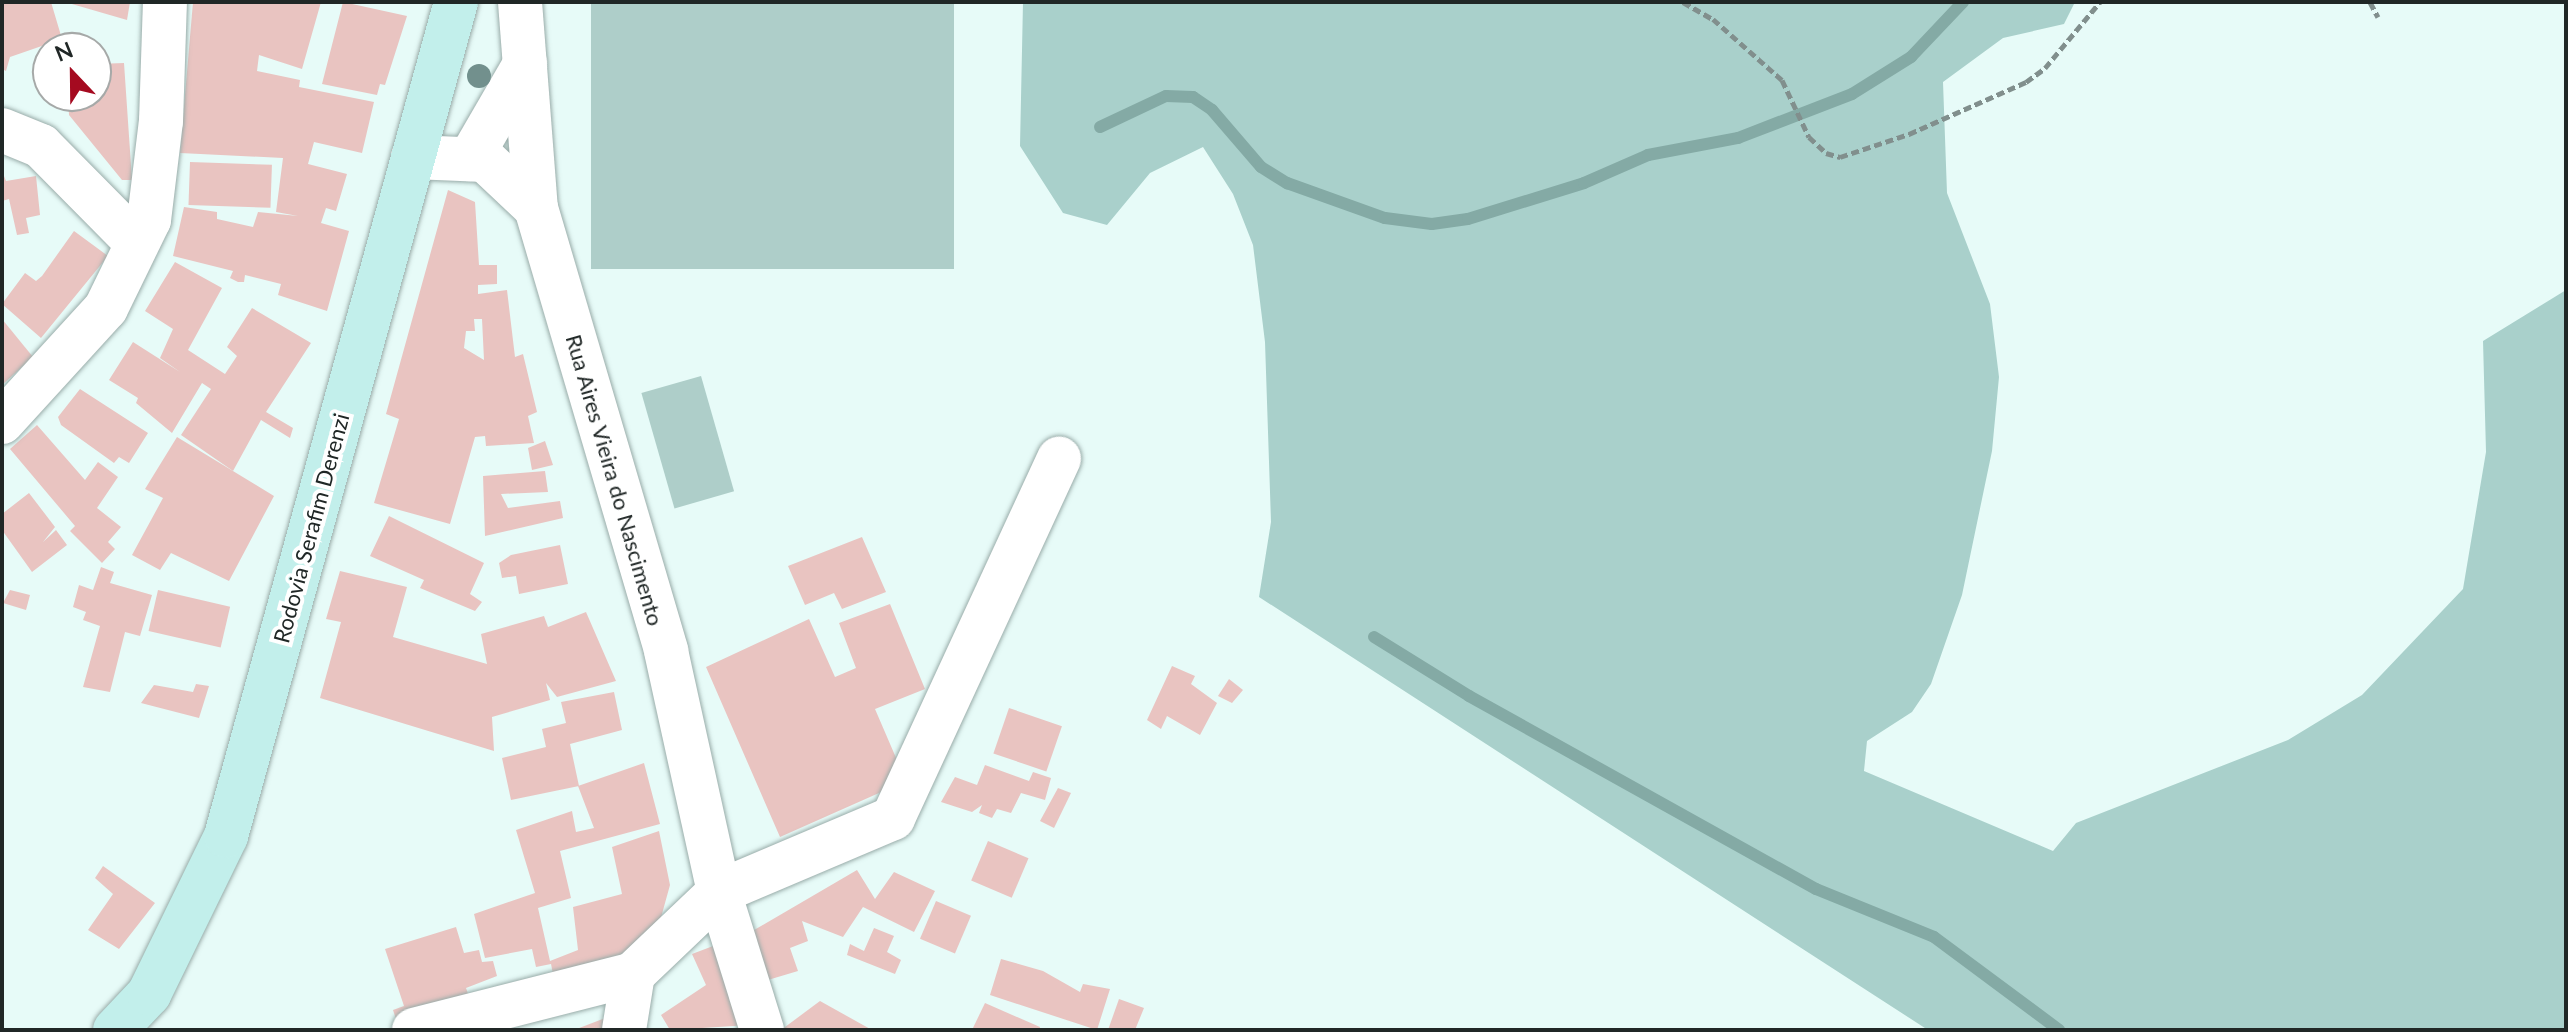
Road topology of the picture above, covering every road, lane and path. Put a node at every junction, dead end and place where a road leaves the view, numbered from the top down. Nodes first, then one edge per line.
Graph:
1 (165, 2) edge
2 (456, 2) edge
3 (1683, 2) edge
4 (2100, 2) edge
5 (2373, 2) edge
6 (512, 5) edge
7 (2378, 17) dead end
8 (525, 64) junction
9 (2, 130) edge
10 (413, 157) junction
11 (470, 159) junction
12 (536, 208) junction
13 (137, 243) junction
14 (2, 422) edge
15 (1059, 459) dead end
16 (719, 892) junction
17 (633, 974) junction
18 (115, 1030) edge
19 (414, 1030) edge
20 (624, 1030) edge
21 (762, 1030) edge

1 - 13 street
2 - 10 main road, Rodovia Serafim Derenzi
3 - 4 path
5 - 7 path
6 - 8 street, Rua Aires Vieira do Nascimento
8 - 11 street
8 - 12 street, Rua Aires Vieira do Nascimento
9 - 13 street
10 - 11 street
10 - 18 main road, Rodovia Serafim Derenzi
11 - 12 street
12 - 16 street, Rua Aires Vieira do Nascimento
13 - 14 street
15 - 16 street
16 - 17 street
16 - 21 street, Rua Aires Vieira do Nascimento
17 - 19 street
17 - 20 street

